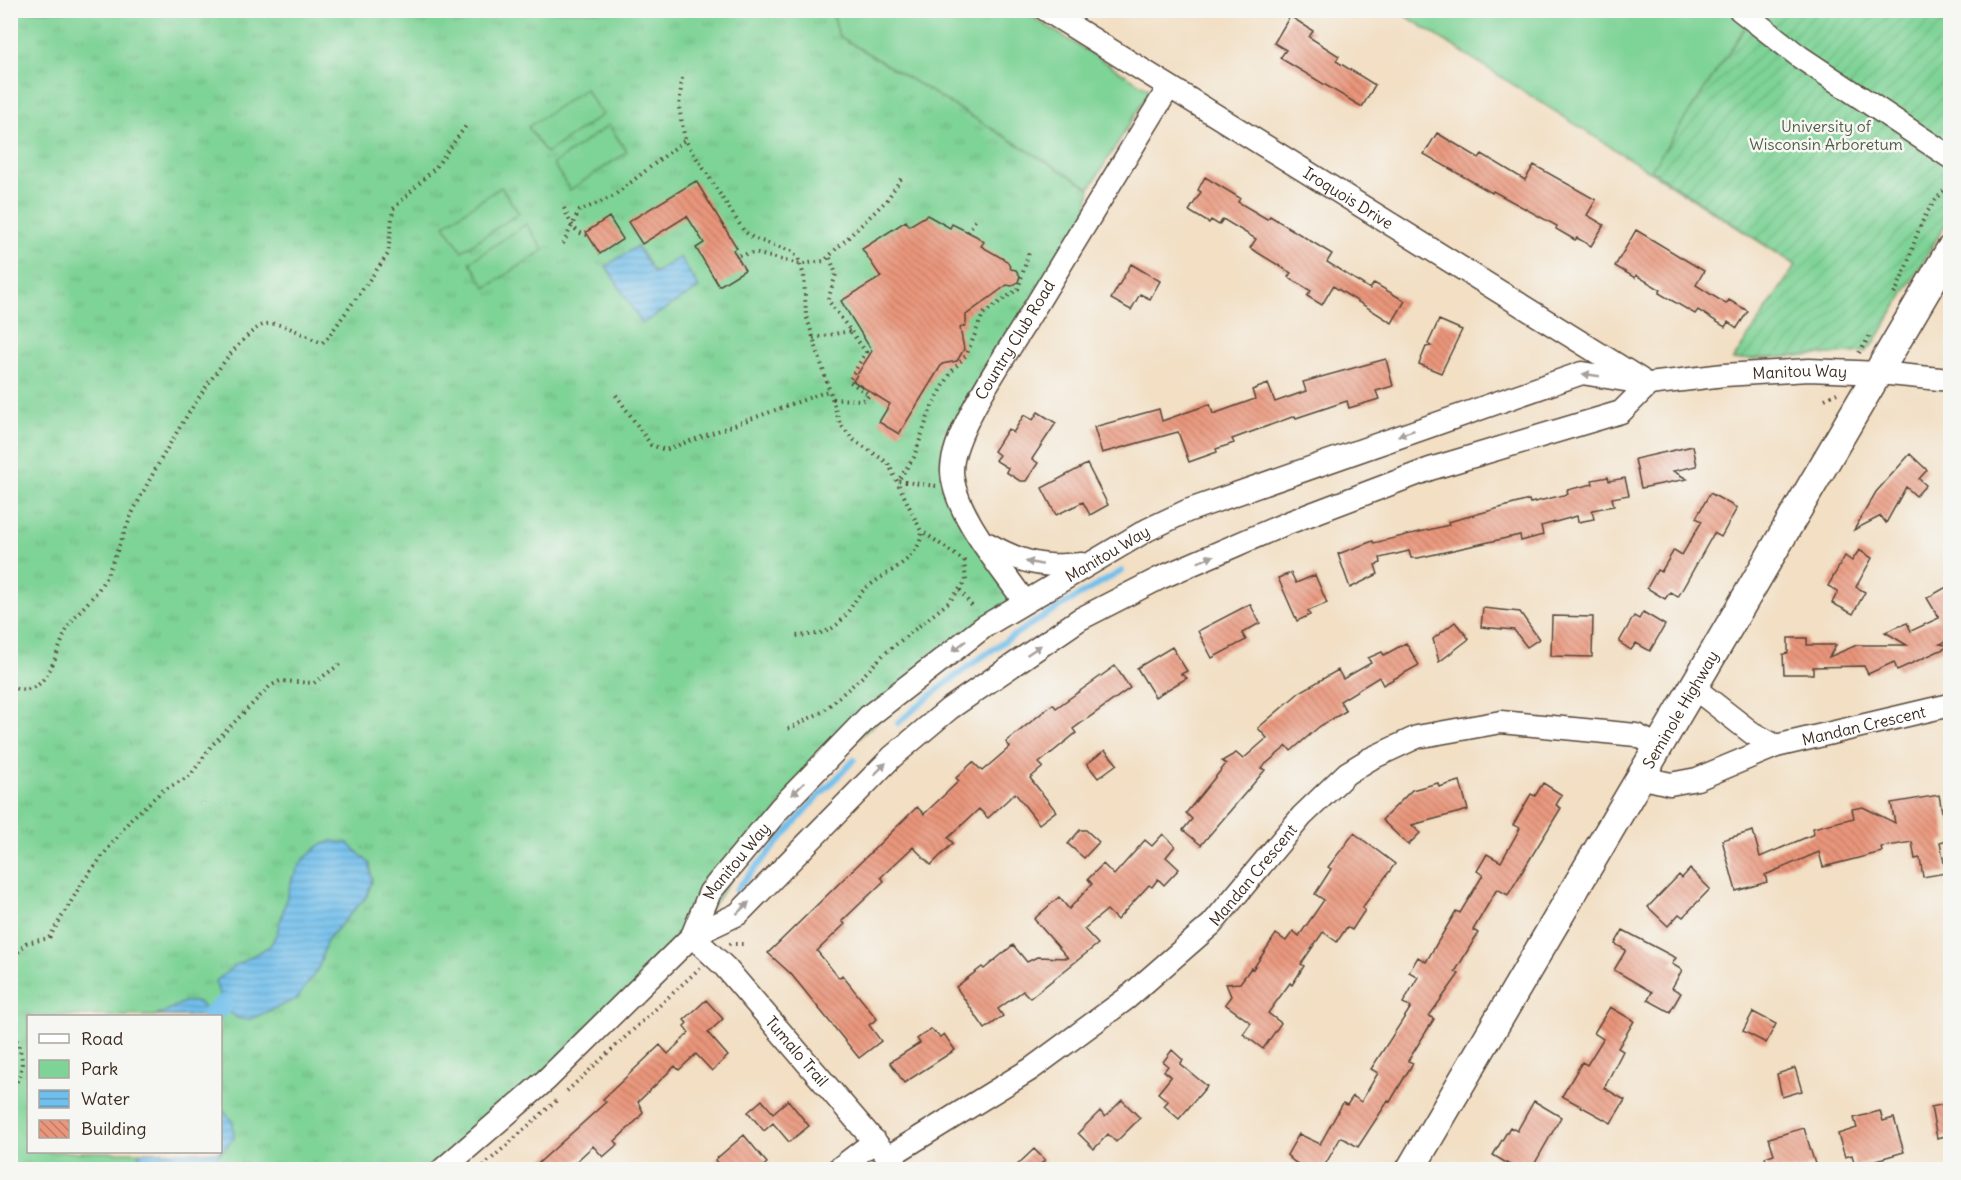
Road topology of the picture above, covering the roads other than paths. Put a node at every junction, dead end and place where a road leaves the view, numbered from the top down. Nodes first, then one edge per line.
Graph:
1 (1046, 10) edge
2 (1740, 10) edge
3 (1169, 87) junction
4 (1950, 157) edge
5 (1950, 250) edge
6 (1879, 372) junction
7 (1950, 380) edge
8 (1649, 384) junction
9 (984, 541) junction
10 (1089, 563) junction
11 (1024, 601) junction
12 (1694, 687) junction
13 (1950, 705) edge
14 (1658, 746) junction
15 (1776, 747) junction
16 (1640, 777) junction
17 (692, 936) junction
18 (887, 1156) edge
19 (442, 1170) edge
20 (837, 1170) edge
21 (1410, 1170) edge

1 - 3 street, Iroquois Drive
2 - 4 street
3 - 8 street, Iroquois Drive
3 - 9 street, Country Club Road
5 - 6 street, Seminole Highway
6 - 7 street, Manitou Way
6 - 8 street, Manitou Way
6 - 12 street, Seminole Highway
8 -> 10 street, Manitou Way
17 -> 8 street, Manitou Way
10 -> 9 street
9 - 11 street, Country Club Road
10 - 11 street, Manitou Way
11 -> 17 street, Manitou Way
12 - 14 street, Seminole Highway
12 - 15 street
13 - 15 street, Mandan Crescent
14 - 16 street, Seminole Highway
14 - 18 street, Mandan Crescent
15 - 16 street, Mandan Crescent
16 - 21 street, Seminole Highway
17 - 18 street, Tumalo Trail
17 - 19 street, Manitou Way
18 - 20 street, Mandan Crescent

